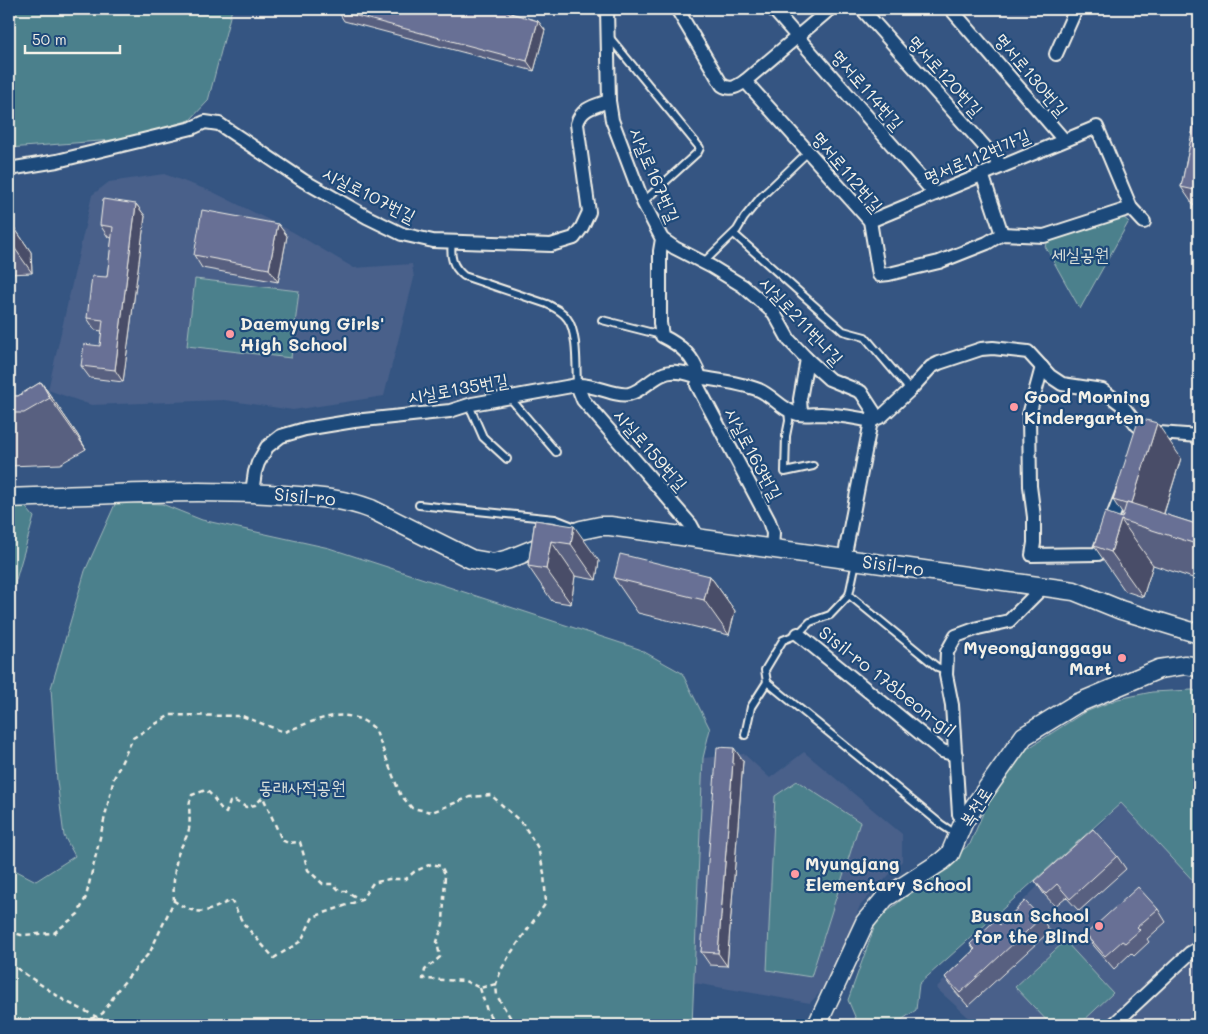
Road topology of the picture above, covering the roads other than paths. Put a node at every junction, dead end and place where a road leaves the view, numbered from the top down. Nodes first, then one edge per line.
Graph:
1 (607, 9) edge
2 (678, 9) edge
3 (773, 9) edge
4 (830, 9) edge
5 (862, 9) edge
6 (952, 9) edge
7 (1076, 9) edge
8 (607, 35) junction
9 (797, 36) junction
10 (1056, 54) dead end
11 (745, 81) junction
12 (609, 101) junction
13 (1064, 140) junction
14 (808, 152) junction
15 (1002, 166) junction
16 (9, 169) edge
17 (982, 174) junction
18 (935, 194) junction
19 (643, 202) junction
20 (1131, 208) junction
21 (870, 221) junction
22 (1144, 222) dead end
23 (734, 234) junction
24 (1002, 234) junction
25 (662, 239) junction
26 (452, 242) junction
27 (704, 262) junction
28 (602, 320) dead end
29 (662, 336) junction
30 (807, 359) junction
31 (1042, 367) junction
32 (700, 377) junction
33 (577, 385) junction
34 (910, 390) junction
35 (510, 398) junction
36 (469, 405) junction
37 (788, 410) junction
38 (801, 414) junction
39 (870, 421) junction
40 (1199, 436) edge
41 (556, 452) dead end
42 (507, 459) dead end
43 (813, 466) dead end
44 (1129, 475) edge
45 (252, 492) junction
46 (9, 498) edge
47 (419, 505) dead end
48 (581, 530) junction
49 (698, 538) junction
50 (772, 549) junction
51 (850, 560) junction
52 (1043, 587) junction
53 (849, 594) junction
54 (798, 634) junction
55 (1199, 634) edge
56 (1199, 667) edge
57 (946, 670) junction
58 (767, 682) junction
59 (745, 735) dead end
60 (956, 756) junction
61 (966, 818) junction
62 (958, 836) junction
63 (1199, 948) edge
64 (817, 1025) edge
65 (1113, 1025) edge

1 - 8 street, 시실로167번길
2 - 11 street
3 - 9 street, 명서로114번길
4 - 9 street
5 - 15 street, 명서로120번길
6 - 13 street, 명서로130번길
7 - 10 street
8 - 12 street, 시실로167번길
8 - 19 lane
9 - 11 street
9 - 18 street, 명서로114번길
11 - 14 street, 명서로112번길
12 - 19 street, 시실로167번길
12 - 26 street, 시실로107번길
13 - 15 street, 명서로112번가길
13 - 20 street, 명서로112번가길
14 - 21 street, 명서로112번길
14 - 23 lane
15 - 17 street, 명서로112번가길
16 - 26 street, 시실로107번길
17 - 18 street, 명서로112번가길
17 - 24 street
18 - 21 street, 명서로112번가길
19 - 25 street, 시실로167번길
20 - 22 street
20 - 24 street
21 - 24 street, 명서로112번길
23 - 27 lane
23 - 34 lane
25 - 27 street, 시실로211번나길
25 - 29 street, 시실로167번길
26 - 33 lane
27 - 30 street, 시실로211번나길
28 - 29 lane
29 - 32 street
30 - 38 street
30 - 39 street, 시실로211번나길
31 - 34 street
31 - 40 street
31 - 44 street
32 - 33 street, 시실로135번길
32 - 37 street
32 - 50 street, 시실로163번길
33 - 35 street, 시실로135번길
33 - 49 street, 시실로159번길
34 - 39 street
35 - 36 street, 시실로135번길
35 - 41 lane
36 - 42 lane
36 - 45 street, 시실로135번길
37 - 38 street
37 - 43 lane
38 - 39 street
39 - 51 street
45 - 46 main road, Sisil-ro
45 - 48 main road, Sisil-ro
47 - 48 lane
48 - 49 main road, Sisil-ro
49 - 50 main road, Sisil-ro
50 - 51 main road, Sisil-ro
51 - 52 main road, Sisil-ro
51 - 53 lane
52 - 55 main road, Sisil-ro
52 - 57 street, Sisil-ro 178beon-gil
53 - 54 lane
53 - 57 lane
54 - 58 lane
54 - 60 street, Sisil-ro 178beon-gil
56 - 61 main road, 복천로
57 - 60 street, Sisil-ro 178beon-gil
58 - 59 lane
58 - 62 lane
60 - 61 street, Sisil-ro 178beon-gil
61 - 62 main road, 복천로
62 - 64 main road, 복천로
63 - 65 street

